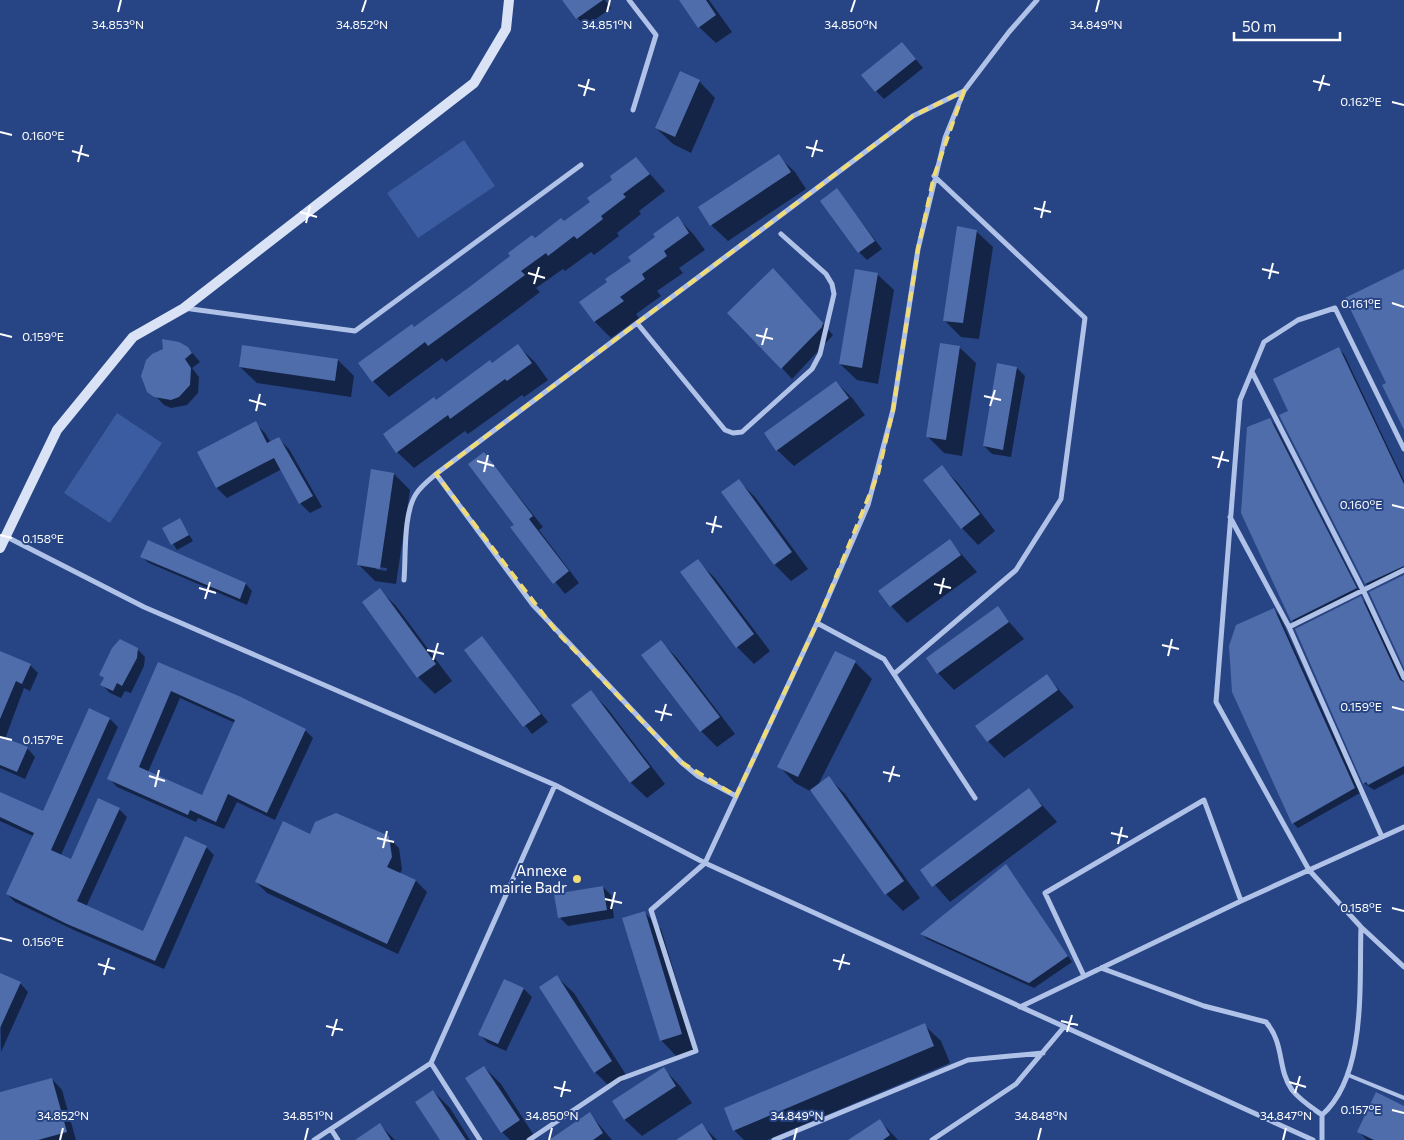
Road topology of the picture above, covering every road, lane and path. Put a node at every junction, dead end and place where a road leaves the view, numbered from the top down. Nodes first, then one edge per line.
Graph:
1 (509, 0) edge
2 (629, 0) edge
3 (1036, 0) edge
4 (964, 91) junction
5 (633, 110) dead end
6 (581, 165) dead end
7 (934, 176) junction
8 (781, 234) dead end
9 (184, 308) junction
10 (637, 323) junction
11 (1252, 372) junction
12 (1404, 449) edge
13 (436, 474) junction
14 (1230, 516) junction
15 (5, 536) junction
16 (0, 548) edge
17 (1404, 570) edge
18 (404, 580) dead end
19 (1364, 592) junction
20 (817, 623) junction
21 (1289, 627) junction
22 (894, 674) junction
23 (1404, 678) edge
24 (556, 785) junction
25 (736, 796) junction
26 (975, 798) dead end
27 (1404, 827) edge
28 (1382, 837) junction
29 (705, 863) junction
30 (1309, 870) junction
31 (1241, 901) junction
32 (1361, 927) junction
33 (1404, 967) edge
34 (1101, 968) junction
35 (1084, 976) junction
36 (1020, 1007) junction
37 (1064, 1027) junction
38 (1043, 1053) junction
39 (431, 1063) junction
40 (1348, 1075) junction
41 (1404, 1098) edge
42 (1322, 1115) junction
43 (332, 1128) junction
44 (314, 1140) edge
45 (338, 1140) edge
46 (480, 1140) edge
47 (529, 1140) edge
48 (774, 1140) edge
49 (932, 1140) edge
50 (1313, 1140) edge
51 (1322, 1140) edge

1 - 9 main road
2 - 5 street
3 - 4 street
4 - 7 street
4 - 10 street
6 - 9 street
7 - 20 street
7 - 22 street
8 - 10 street
9 - 15 main road
10 - 13 street
11 - 12 street
11 - 14 street
11 - 19 street
13 - 18 street
13 - 25 street
14 - 21 street
14 - 30 street
15 - 16 main road
15 - 24 street
17 - 19 street
19 - 21 street
19 - 23 street
20 - 22 street
20 - 25 street
21 - 28 street
22 - 26 street
24 - 29 street
24 - 39 street
25 - 29 street
27 - 28 street
28 - 30 street
29 - 36 street
29 - 47 street
30 - 31 street
30 - 32 street
31 - 34 street
31 - 35 street
32 - 33 street
32 - 40 street
34 - 35 street
34 - 42 street
35 - 36 street
36 - 37 street
37 - 38 street
37 - 50 street
38 - 48 street
38 - 49 street
39 - 43 street
39 - 46 street
40 - 41 lane
40 - 42 street
42 - 51 street
43 - 44 street
43 - 45 street

